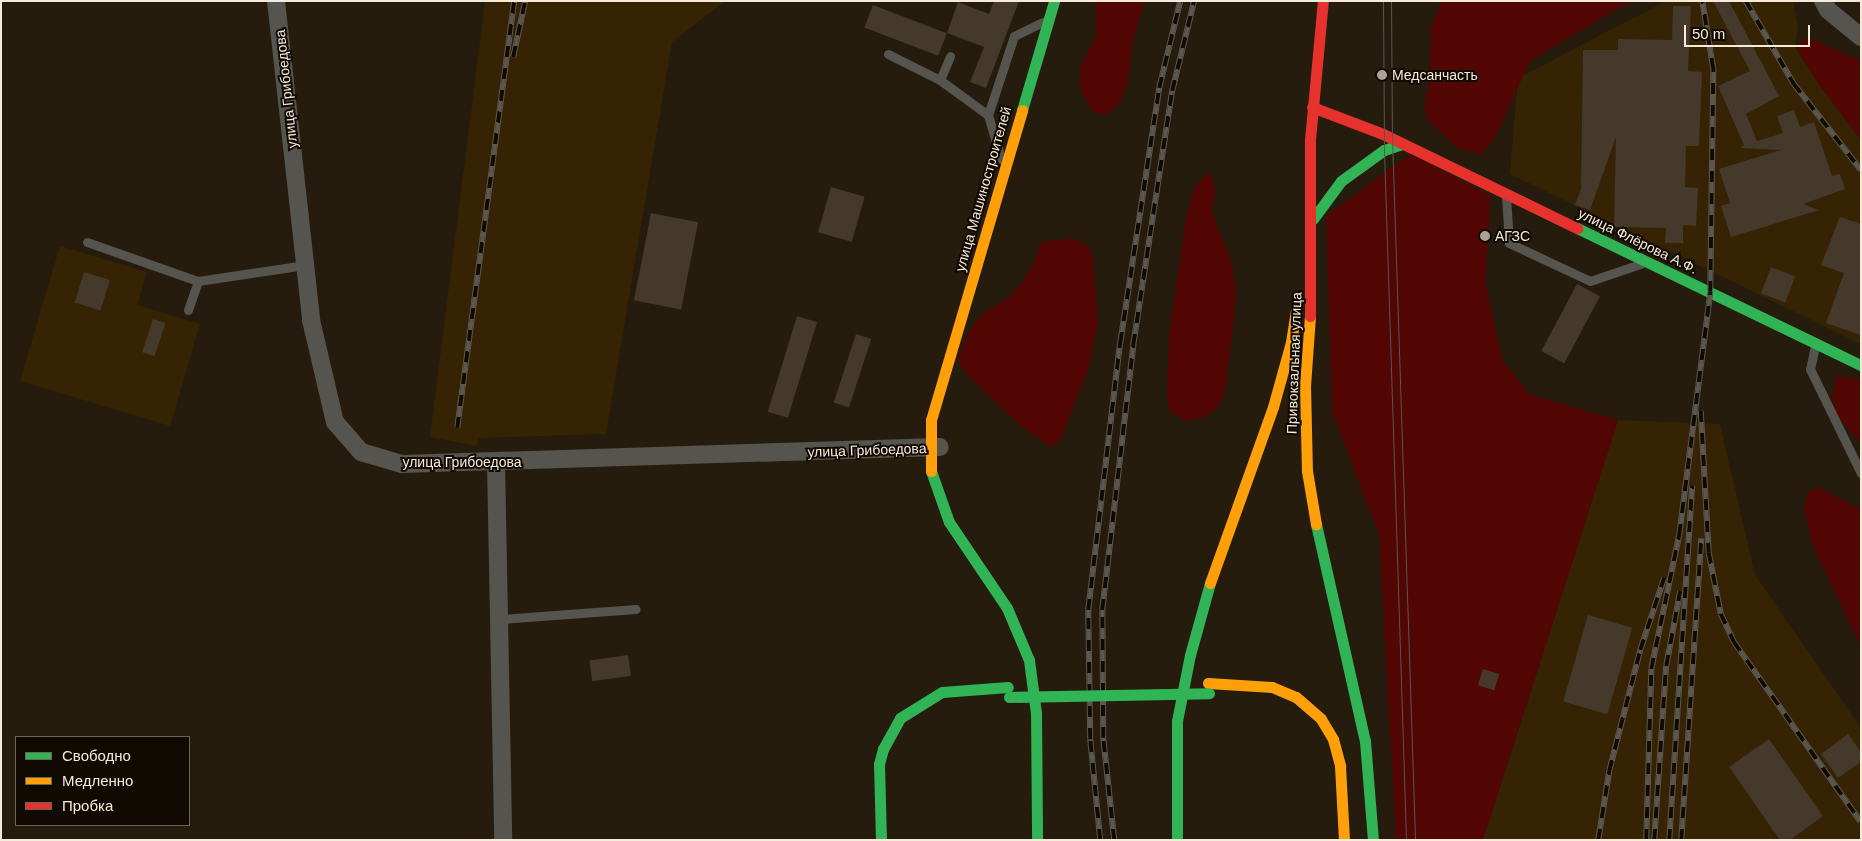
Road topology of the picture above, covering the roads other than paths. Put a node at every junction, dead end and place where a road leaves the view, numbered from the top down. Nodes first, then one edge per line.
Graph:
1 (276, 1) edge
2 (1054, 1) edge
3 (1323, 1) edge
4 (1823, 1) edge
5 (1048, 20) junction
6 (1861, 37) edge
7 (888, 54) dead end
8 (950, 56) dead end
9 (940, 80) junction
10 (1312, 107) junction
11 (988, 116) junction
12 (1403, 144) junction
13 (1003, 168) junction
14 (1310, 168) junction
15 (1506, 194) junction
16 (1312, 219) junction
17 (87, 242) dead end
18 (1647, 262) junction
19 (305, 265) junction
20 (198, 281) junction
21 (188, 310) dead end
22 (1815, 343) junction
23 (1861, 365) edge
24 (934, 447) junction
25 (496, 462) junction
26 (1861, 473) edge
27 (636, 609) dead end
28 (500, 619) junction
29 (1208, 688) junction
30 (1008, 692) junction
31 (503, 840) edge
32 (881, 840) edge
33 (891, 840) edge
34 (1037, 840) edge
35 (1047, 840) edge
36 (1177, 840) edge
37 (1333, 840) edge
38 (1344, 840) edge
39 (1373, 840) edge

1 - 19 street, улица Грибоедова
2 - 5 main road, улица Машиностроителей
3 - 10 main road, Привокзальная улица
4 - 6 street
5 - 11 lane
5 - 13 main road, улица Машиностроителей
7 - 9 lane
8 - 9 lane
9 - 11 lane
10 - 12 main road, улица Флёрова А.Ф.
10 - 14 main road, Привокзальная улица
11 - 13 lane
12 - 15 main road, улица Флёрова А.Ф.
12 - 16 main road
13 - 24 main road, улица Машиностроителей
14 - 16 main road, Привокзальная улица
14 - 36 main road
15 - 18 main road, улица Флёрова А.Ф.
15 - 18 lane
16 - 39 main road, Привокзальная улица
17 - 20 lane
18 - 22 main road, улица Флёрова А.Ф.
19 - 20 lane
19 - 25 street, улица Грибоедова
20 - 21 lane
22 - 23 main road, улица Флёрова А.Ф.
22 - 26 lane
24 - 25 street, улица Грибоедова
24 - 34 main road
24 - 35 main road
25 - 28 street
27 - 28 lane
28 - 31 street
29 - 30 main road
29 - 37 main road
29 - 38 main road
30 - 32 main road
30 - 33 main road

